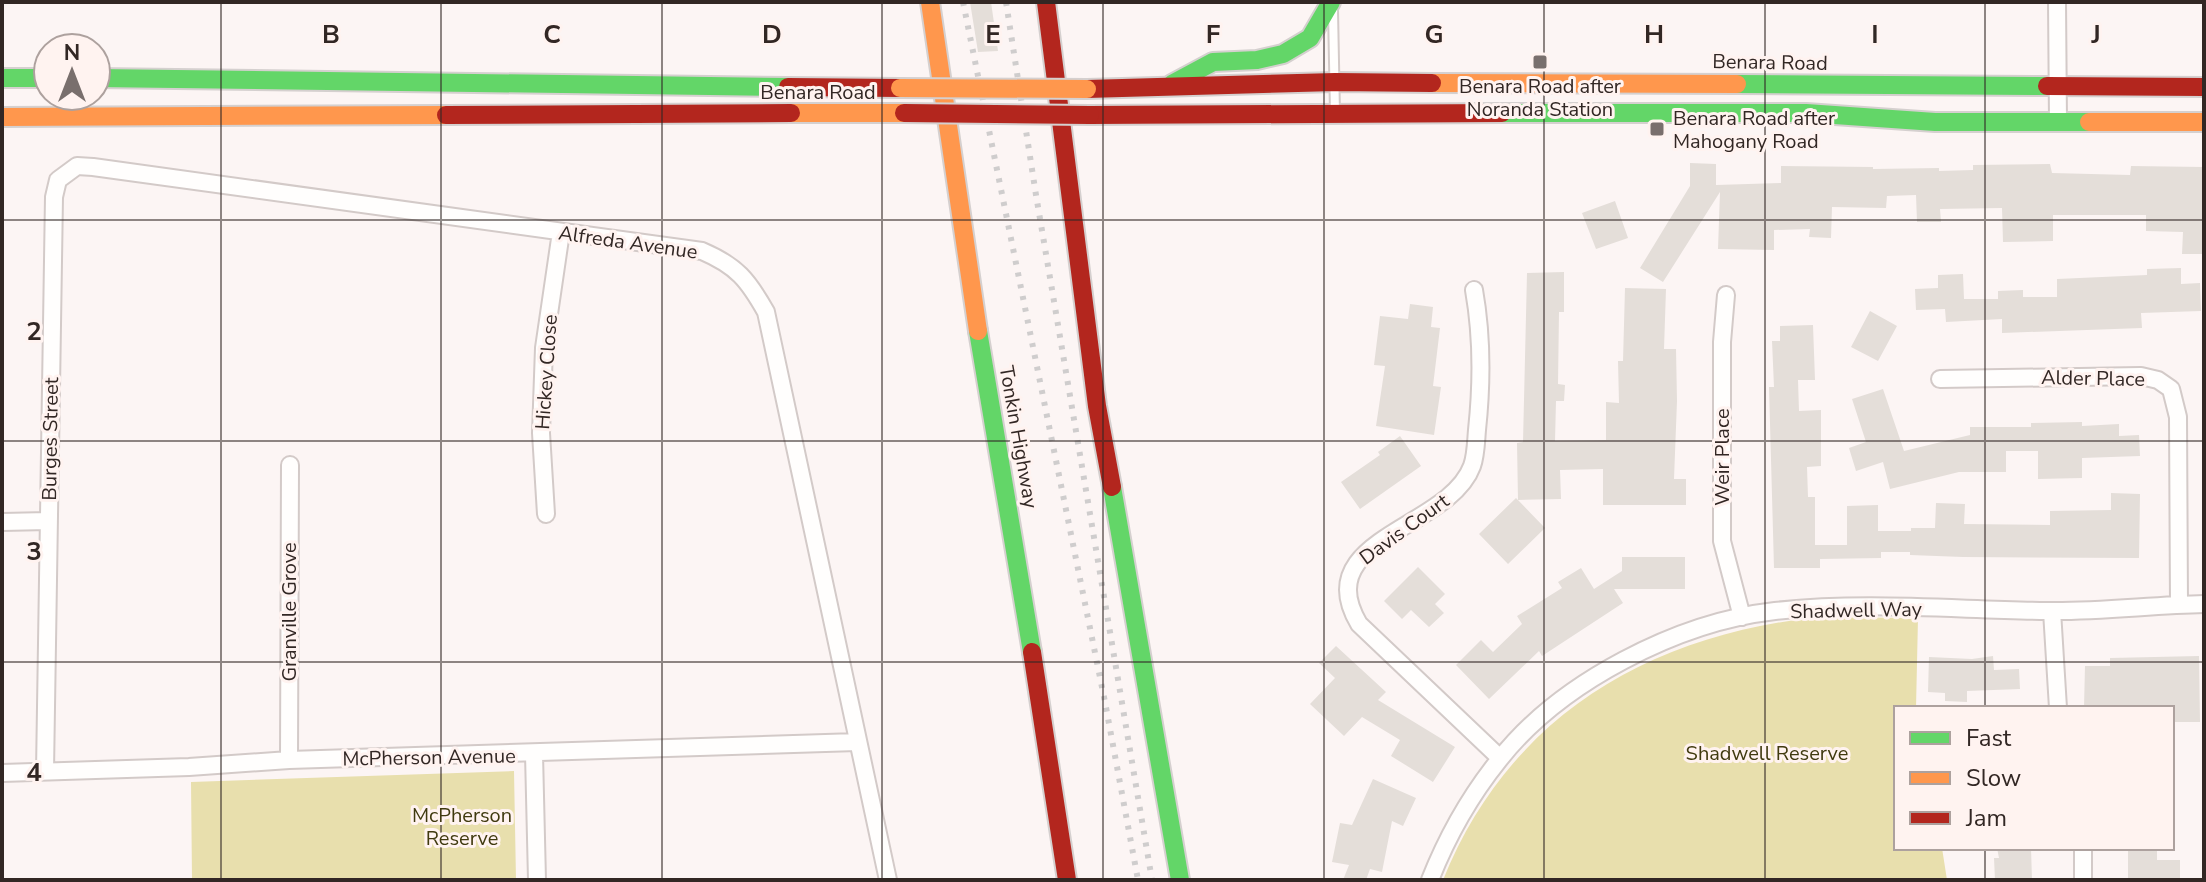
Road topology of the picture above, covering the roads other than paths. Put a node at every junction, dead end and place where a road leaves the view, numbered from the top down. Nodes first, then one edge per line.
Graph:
1 (930, 2) edge
2 (1046, 2) edge
3 (1332, 2) edge
4 (2057, 2) edge
5 (2, 78) edge
6 (32, 78) edge
7 (112, 78) edge
8 (145, 78) junction
9 (1335, 82) junction
10 (1695, 83) junction
11 (1166, 87) junction
12 (2058, 87) junction
13 (2204, 87) edge
14 (1635, 112) junction
15 (1335, 113) junction
16 (1806, 113) junction
17 (2, 117) edge
18 (144, 117) junction
19 (2058, 122) junction
20 (2204, 122) edge
21 (77, 166) joint
22 (561, 232) junction
23 (1474, 290) dead end
24 (1726, 295) dead end
25 (1940, 379) dead end
26 (290, 465) dead end
27 (546, 514) dead end
28 (48, 521) junction
29 (2, 522) edge
30 (2204, 604) edge
31 (2179, 605) junction
32 (2052, 611) junction
33 (1742, 617) junction
34 (2058, 706) edge
35 (857, 742) junction
36 (534, 754) junction
37 (1500, 758) junction
38 (289, 760) junction
39 (45, 771) junction
40 (2, 773) edge
41 (2083, 850) edge
42 (537, 880) edge
43 (888, 880) edge
44 (1067, 880) edge
45 (1180, 880) edge
46 (1430, 880) edge
47 (2083, 880) edge

1 - 44 main road, Tonkin Highway
2 - 45 main road
3 - 9 lane
3 - 11 main road
4 - 12 street
5 - 6 main road
7 - 8 main road, Benara Road
8 - 11 main road, Benara Road, bridge
8 - 18 main road
9 - 10 main road, Benara Road
9 - 11 main road, Benara Road
9 - 14 main road, Benara Road
9 - 15 lane
10 - 12 main road, Benara Road
10 - 16 main road
12 - 13 main road, Benara Road
12 - 19 street
14 - 15 main road, Benara Road
14 - 16 main road, Benara Road
15 - 18 main road, Benara Road, bridge
16 - 19 main road, Benara Road
17 - 18 main road, Benara Road
19 - 20 main road, Benara Road
21 - 22 street, Alfreda Avenue
21 - 28 street, Burges Street
22 - 27 street, Hickey Close
22 - 35 street, Alfreda Avenue
23 - 37 street, Davis Court
24 - 33 street, Weir Place
25 - 31 street, Alder Place
26 - 38 street, Granville Grove
28 - 29 street
28 - 39 street, Burges Street
30 - 31 street, Shadwell Way
31 - 32 street, Shadwell Way
32 - 33 street, Shadwell Way
32 - 34 street
33 - 37 street, Shadwell Way
35 - 36 street, McPherson Avenue
35 - 43 street, Alfreda Avenue
36 - 38 street, McPherson Avenue
36 - 42 street
37 - 46 street, Shadwell Way
38 - 39 street, McPherson Avenue
39 - 40 street, McPherson Avenue
41 - 47 street

